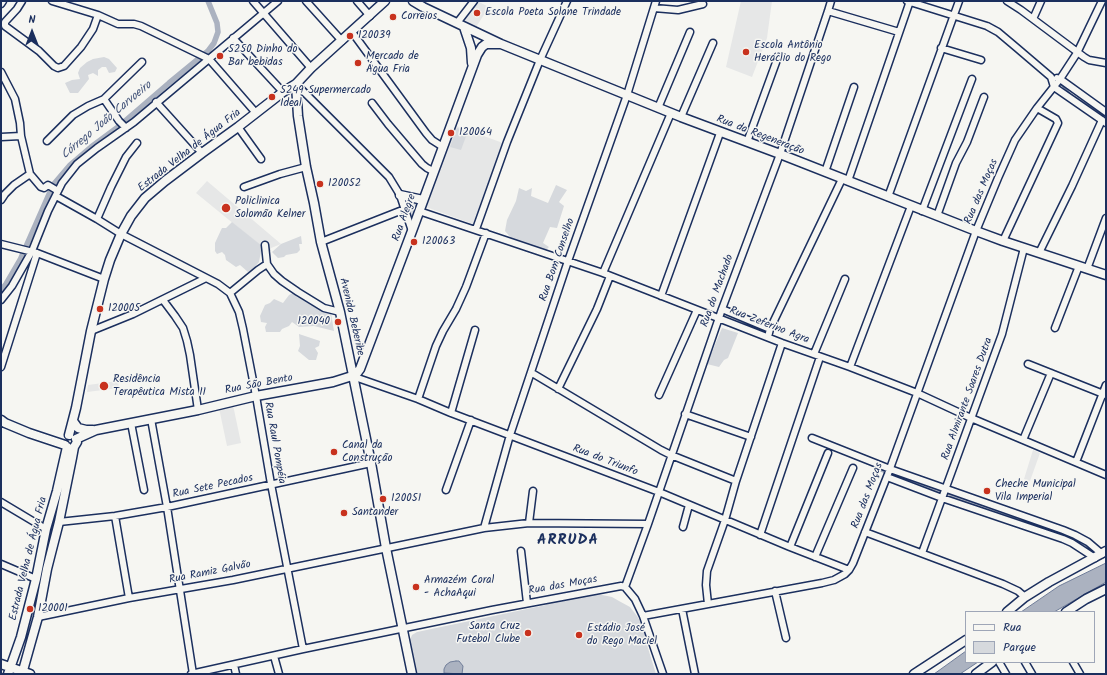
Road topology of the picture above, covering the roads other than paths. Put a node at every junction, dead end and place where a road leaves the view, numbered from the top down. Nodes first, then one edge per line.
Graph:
1 (3, 1) edge
2 (22, 1) edge
3 (52, 1) edge
4 (253, 1) edge
5 (278, 1) edge
6 (306, 1) edge
7 (357, 1) edge
8 (385, 1) edge
9 (413, 1) edge
10 (474, 1) edge
11 (567, 1) edge
12 (656, 1) edge
13 (831, 1) edge
14 (908, 1) edge
15 (1007, 1) edge
16 (1041, 1) edge
17 (1102, 1) edge
18 (958, 2) edge
19 (1, 4) edge
20 (422, 4) edge
21 (703, 4) dead end
22 (654, 8) junction
23 (828, 11) junction
24 (264, 13) junction
25 (98, 15) junction
26 (370, 16) junction
27 (954, 16) junction
28 (1033, 19) junction
29 (460, 25) junction
30 (352, 32) junction
31 (690, 32) dead end
32 (899, 32) junction
33 (233, 38) junction
34 (342, 41) junction
35 (713, 43) dead end
36 (501, 44) junction
37 (941, 48) junction
38 (1077, 53) junction
39 (778, 57) dead end
40 (207, 58) junction
41 (540, 60) junction
42 (981, 60) dead end
43 (142, 62) dead end
44 (1106, 63) edge
45 (473, 65) junction
46 (312, 68) junction
47 (1, 72) edge
48 (1051, 78) junction
49 (972, 79) dead end
50 (1060, 79) junction
51 (296, 84) junction
52 (854, 87) dead end
53 (1054, 87) junction
54 (283, 92) junction
55 (627, 95) junction
56 (984, 97) dead end
57 (104, 99) junction
58 (156, 102) junction
59 (372, 103) dead end
60 (658, 108) junction
61 (1037, 108) junction
62 (1106, 111) edge
63 (256, 113) junction
64 (671, 114) junction
65 (680, 117) junction
66 (1104, 121) edge
67 (125, 127) junction
68 (238, 127) junction
69 (720, 133) junction
70 (20, 136) junction
71 (1, 137) edge
72 (47, 142) dead end
73 (747, 142) junction
74 (137, 143) dead end
75 (443, 147) junction
76 (202, 153) junction
77 (780, 154) junction
78 (261, 159) dead end
79 (306, 166) junction
80 (433, 171) junction
81 (825, 172) junction
82 (30, 174) junction
83 (845, 180) junction
84 (244, 187) dead end
85 (54, 190) junction
86 (400, 195) junction
87 (888, 197) junction
88 (1, 200) edge
89 (423, 200) junction
90 (911, 206) junction
91 (405, 209) junction
92 (419, 210) junction
93 (922, 210) junction
94 (936, 216) junction
95 (1106, 218) edge
96 (97, 219) junction
97 (476, 229) junction
98 (412, 231) junction
99 (976, 231) junction
100 (486, 233) junction
101 (121, 234) junction
102 (1003, 241) junction
103 (321, 242) junction
104 (1, 244) edge
105 (266, 245) dead end
106 (1024, 248) junction
107 (31, 251) junction
108 (1039, 253) junction
109 (568, 261) junction
110 (267, 264) junction
111 (1083, 268) junction
112 (603, 273) junction
113 (1105, 273) edge
114 (610, 276) junction
115 (206, 278) junction
116 (104, 279) junction
117 (845, 279) dead end
118 (230, 293) junction
119 (661, 296) junction
120 (1, 300) edge
121 (163, 300) junction
122 (722, 309) junction
123 (697, 310) junction
124 (340, 312) junction
125 (719, 318) junction
126 (1055, 328) dead end
127 (770, 329) junction
128 (475, 330) dead end
129 (91, 331) junction
130 (768, 337) junction
131 (782, 342) junction
132 (817, 356) junction
133 (1028, 364) dead end
134 (1, 367) edge
135 (850, 367) junction
136 (532, 373) junction
137 (1051, 373) junction
138 (352, 376) junction
139 (1106, 385) edge
140 (558, 389) junction
141 (917, 393) junction
142 (659, 395) dead end
143 (1104, 395) edge
144 (256, 396) junction
145 (418, 399) junction
146 (198, 410) junction
147 (451, 413) junction
148 (685, 414) junction
149 (971, 418) junction
150 (151, 419) junction
151 (1, 420) edge
152 (471, 420) junction
153 (73, 421) junction
154 (130, 423) junction
155 (96, 430) junction
156 (510, 436) junction
157 (751, 437) junction
158 (812, 438) dead end
159 (1023, 440) junction
160 (69, 442) junction
161 (828, 453) dead end
162 (671, 455) junction
163 (1076, 462) junction
164 (371, 463) junction
165 (854, 468) dead end
166 (889, 472) junction
167 (1106, 475) edge
168 (736, 481) junction
169 (271, 484) junction
170 (144, 490) dead end
171 (446, 490) dead end
172 (533, 491) dead end
173 (659, 492) junction
174 (944, 493) junction
175 (1, 502) edge
176 (689, 505) junction
177 (167, 507) junction
178 (115, 516) junction
179 (725, 520) junction
180 (59, 522) junction
181 (528, 523) junction
182 (648, 524) junction
183 (683, 527) dead end
184 (484, 528) junction
185 (46, 529) junction
186 (865, 532) junction
187 (760, 535) junction
188 (790, 547) junction
189 (386, 548) junction
190 (521, 551) dead end
191 (922, 553) junction
192 (1101, 554) edge
193 (815, 557) junction
194 (1, 564) edge
195 (288, 568) junction
196 (849, 570) junction
197 (36, 579) junction
198 (625, 587) junction
199 (1106, 589) edge
200 (179, 590) junction
201 (775, 591) junction
202 (1025, 597) junction
203 (129, 598) junction
204 (527, 603) junction
205 (708, 604) junction
206 (682, 609) junction
207 (1008, 611) edge
208 (1068, 611) edge
209 (643, 616) junction
210 (38, 617) junction
211 (402, 628) junction
212 (786, 638) dead end
213 (965, 641) edge
214 (303, 649) junction
215 (274, 656) junction
216 (991, 663) edge
217 (1000, 663) edge
218 (1026, 663) edge
219 (1074, 663) edge
220 (1, 664) edge
221 (234, 665) junction
222 (9, 671) edge
223 (25, 673) edge
224 (192, 674) edge
225 (236, 674) edge
226 (278, 674) edge
227 (412, 674) edge
228 (663, 674) edge
229 (694, 674) edge
230 (914, 674) edge
231 (976, 674) edge
232 (1006, 674) edge
233 (1032, 674) edge
234 (1080, 674) edge

1 - 19 street
2 - 25 street
3 - 25 street
4 - 24 street
5 - 24 street
6 - 34 street
7 - 26 street
8 - 26 main road
9 - 20 main road, Rua da Regeneração
10 - 29 street
11 - 41 street
12 - 22 street, Rua Bom Conselho
13 - 23 street, Rua do Machado
14 - 27 street
14 - 32 street
15 - 28 street
16 - 28 street
17 - 38 street, Rua das Moças
18 - 27 street
20 - 29 main road, Rua da Regeneração
21 - 22 street
22 - 55 street, Rua Bom Conselho
23 - 32 street
23 - 77 street, Rua do Machado
24 - 33 street
24 - 46 street
25 - 40 street
26 - 30 main road
27 - 37 street
27 - 48 street
28 - 38 street
29 - 36 main road, Rua da Regeneração
29 - 45 main road, Rua Alegre
30 - 34 main road
30 - 75 street
31 - 60 street
32 - 83 street
33 - 40 street
33 - 54 street
34 - 46 main road
35 - 65 street
36 - 41 main road, Rua da Regeneração
36 - 45 main road, Rua Alegre
37 - 42 street
37 - 87 street
38 - 44 street
38 - 50 street, Rua das Moças
39 - 73 street
40 - 58 street
40 - 63 street
41 - 55 main road, Rua da Regeneração
41 - 97 street
43 - 57 street
45 - 75 main road, Rua Alegre
46 - 51 main road
47 - 70 street
48 - 50 street
48 - 53 street
49 - 93 street
50 - 53 street, Rua das Moças
50 - 62 street
51 - 54 main road, Estrada Velha de Água Fria
51 - 79 main road, Avenida Beberibe
51 - 86 street
52 - 81 street
53 - 61 street, Rua das Moças
53 - 66 street
54 - 63 main road, Estrada Velha de Água Fria
55 - 60 main road, Rua da Regeneração
55 - 109 street, Rua Bom Conselho
56 - 94 street
57 - 67 street
57 - 72 street
58 - 67 street
58 - 76 street
59 - 80 street
60 - 64 main road, Rua da Regeneração
61 - 99 street, Rua das Moças
61 - 102 street
63 - 68 main road, Estrada Velha de Água Fria
64 - 65 main road, Rua da Regeneração
64 - 112 street
65 - 69 main road, Rua da Regeneração
66 - 108 street
67 - 85 street
68 - 76 main road, Estrada Velha de Água Fria
68 - 78 street
69 - 73 main road, Rua da Regeneração
69 - 119 street
70 - 71 street
70 - 82 street
73 - 77 main road, Rua da Regeneração
74 - 96 street
75 - 80 main road, Rua Alegre
76 - 101 main road, Estrada Velha de Água Fria
77 - 81 main road, Rua da Regeneração
77 - 122 street, Rua do Machado
79 - 84 street
79 - 103 main road, Avenida Beberibe
80 - 89 main road, Rua Alegre
81 - 83 main road, Rua da Regeneração
82 - 85 street
82 - 88 street
83 - 87 main road, Rua da Regeneração
83 - 127 street
85 - 96 street
85 - 107 street
86 - 89 main road
86 - 91 street
87 - 90 main road, Rua da Regeneração
89 - 92 main road, Rua Alegre
90 - 93 main road, Rua da Regeneração
90 - 135 street
91 - 98 street
91 - 103 street
92 - 97 street, Rua Zeferino Agra
92 - 98 main road, Rua Alegre
93 - 94 main road, Rua da Regeneração
94 - 99 main road, Rua da Regeneração
95 - 111 street
96 - 101 street
97 - 100 street, Rua Zeferino Agra
98 - 138 main road, Rua Alegre
99 - 102 main road, Rua da Regeneração
99 - 141 street, Rua das Moças
100 - 109 street, Rua Zeferino Agra
100 - 145 street
101 - 115 street
101 - 116 main road, Estrada Velha de Água Fria
102 - 106 main road, Rua da Regeneração
103 - 124 main road, Avenida Beberibe
104 - 107 street
105 - 110 street
106 - 108 main road, Rua da Regeneração
106 - 149 street, Rua Almirante Soares Dutra
107 - 116 street
107 - 120 street
107 - 134 street
108 - 111 main road, Rua da Regeneração
109 - 112 street, Rua Zeferino Agra
109 - 136 street, Rua Bom Conselho
110 - 118 street
110 - 124 street
111 - 113 main road, Rua da Regeneração
111 - 126 street
112 - 114 street, Rua Zeferino Agra
114 - 119 street, Rua Zeferino Agra
114 - 140 street
115 - 118 street
115 - 121 street
116 - 129 main road, Estrada Velha de Água Fria
117 - 132 street
118 - 144 street, Rua Raul Pompéia
119 - 123 street, Rua Zeferino Agra
121 - 129 street
121 - 146 street
122 - 125 street, Rua do Machado
122 - 127 street, Rua Zeferino Agra
123 - 125 street, Rua Zeferino Agra
123 - 142 street
124 - 138 main road, Avenida Beberibe
125 - 130 street, Rua Zeferino Agra
125 - 148 street, Rua do Machado
127 - 130 street
128 - 147 street
129 - 153 main road, Estrada Velha de Água Fria
130 - 131 street, Rua Zeferino Agra
131 - 132 street, Rua Zeferino Agra
131 - 157 street
132 - 135 street, Rua Zeferino Agra
132 - 187 street
133 - 137 street
135 - 141 street, Rua Zeferino Agra
136 - 140 street
136 - 156 street, Rua Bom Conselho
137 - 143 street
137 - 159 street
138 - 144 main road, Rua São Bento
138 - 145 street, Rua do Triunfo
138 - 164 main road, Avenida Beberibe
139 - 143 street
140 - 162 street
141 - 149 street, Rua Zeferino Agra
141 - 166 street, Rua das Moças
143 - 163 street
144 - 146 main road, Rua São Bento
144 - 169 street, Rua Raul Pompéia
145 - 147 street, Rua do Triunfo
146 - 150 main road, Rua São Bento
147 - 152 street, Rua do Triunfo
148 - 157 street
148 - 162 street, Rua do Machado
149 - 159 street, Rua Zeferino Agra
149 - 174 street, Rua Almirante Soares Dutra
150 - 154 main road, Rua São Bento
150 - 177 street
151 - 160 main road
152 - 156 street, Rua do Triunfo
152 - 171 street
153 - 155 main road
153 - 160 main road, Estrada Velha de Água Fria
154 - 155 main road, Rua São Bento
154 - 170 street
155 - 160 main road, Rua São Bento
156 - 173 street, Rua do Triunfo
156 - 184 street, Rua Bom Conselho
157 - 168 street
158 - 166 street
159 - 163 street, Rua Zeferino Agra
160 - 180 main road, Estrada Velha de Água Fria
160 - 185 main road, Estrada Velha de Água Fria
161 - 188 street
162 - 168 street
162 - 173 street, Rua do Machado
163 - 167 street, Rua Zeferino Agra
164 - 169 street, Rua Sete Pecados
164 - 189 main road, Avenida Beberibe
165 - 193 street
166 - 174 street
166 - 174 street
166 - 186 street, Rua das Moças
168 - 179 street
169 - 177 street, Rua Sete Pecados
169 - 195 street, Rua Raul Pompéia
172 - 181 street
173 - 176 street, Rua do Triunfo
173 - 182 street, Rua do Machado
174 - 191 street, Rua Almirante Soares Dutra
174 - 192 street
174 - 192 street
175 - 185 street
176 - 179 street, Rua do Triunfo
176 - 183 street
177 - 178 street, Rua Sete Pecados
177 - 200 street
178 - 180 street, Rua Sete Pecados
178 - 203 street
179 - 187 street, Rua do Triunfo
179 - 205 street
180 - 210 main road, Estrada Velha de Água Fria
181 - 182 street, Rua Ramiz Galvão
181 - 184 street, Rua Ramiz Galvão
182 - 198 street, Rua do Machado
184 - 189 street, Rua Ramiz Galvão
185 - 197 main road, Estrada Velha de Água Fria
186 - 191 street
186 - 196 street, Rua das Moças
187 - 188 street, Rua do Triunfo
188 - 193 street, Rua do Triunfo
189 - 195 street, Rua Ramiz Galvão
189 - 211 main road, Avenida Beberibe
190 - 204 street
191 - 202 street
192 - 202 main road
193 - 196 street, Rua do Triunfo
194 - 197 street
195 - 200 street, Rua Ramiz Galvão
195 - 214 street, Rua Raul Pompéia
196 - 201 street
197 - 222 main road, Estrada Velha de Água Fria
198 - 204 street, Rua das Moças
198 - 209 street
199 - 208 main road
200 - 203 street, Rua Ramiz Galvão
200 - 224 street
201 - 205 street
201 - 212 street
202 - 207 main road
203 - 210 street, Rua Ramiz Galvão
204 - 211 street, Rua das Moças
205 - 206 street
206 - 209 street
206 - 229 street
209 - 228 street
210 - 223 main road, Estrada Velha de Água Fria
211 - 214 street, Rua das Moças
211 - 227 main road, Avenida Beberibe
213 - 230 main road
214 - 215 street, Rua das Moças
215 - 221 street, Rua das Moças
215 - 226 street
216 - 231 main road
217 - 232 street
218 - 233 street
219 - 234 street
220 - 222 main road
221 - 224 street, Rua das Moças
221 - 225 street
222 - 223 main road

